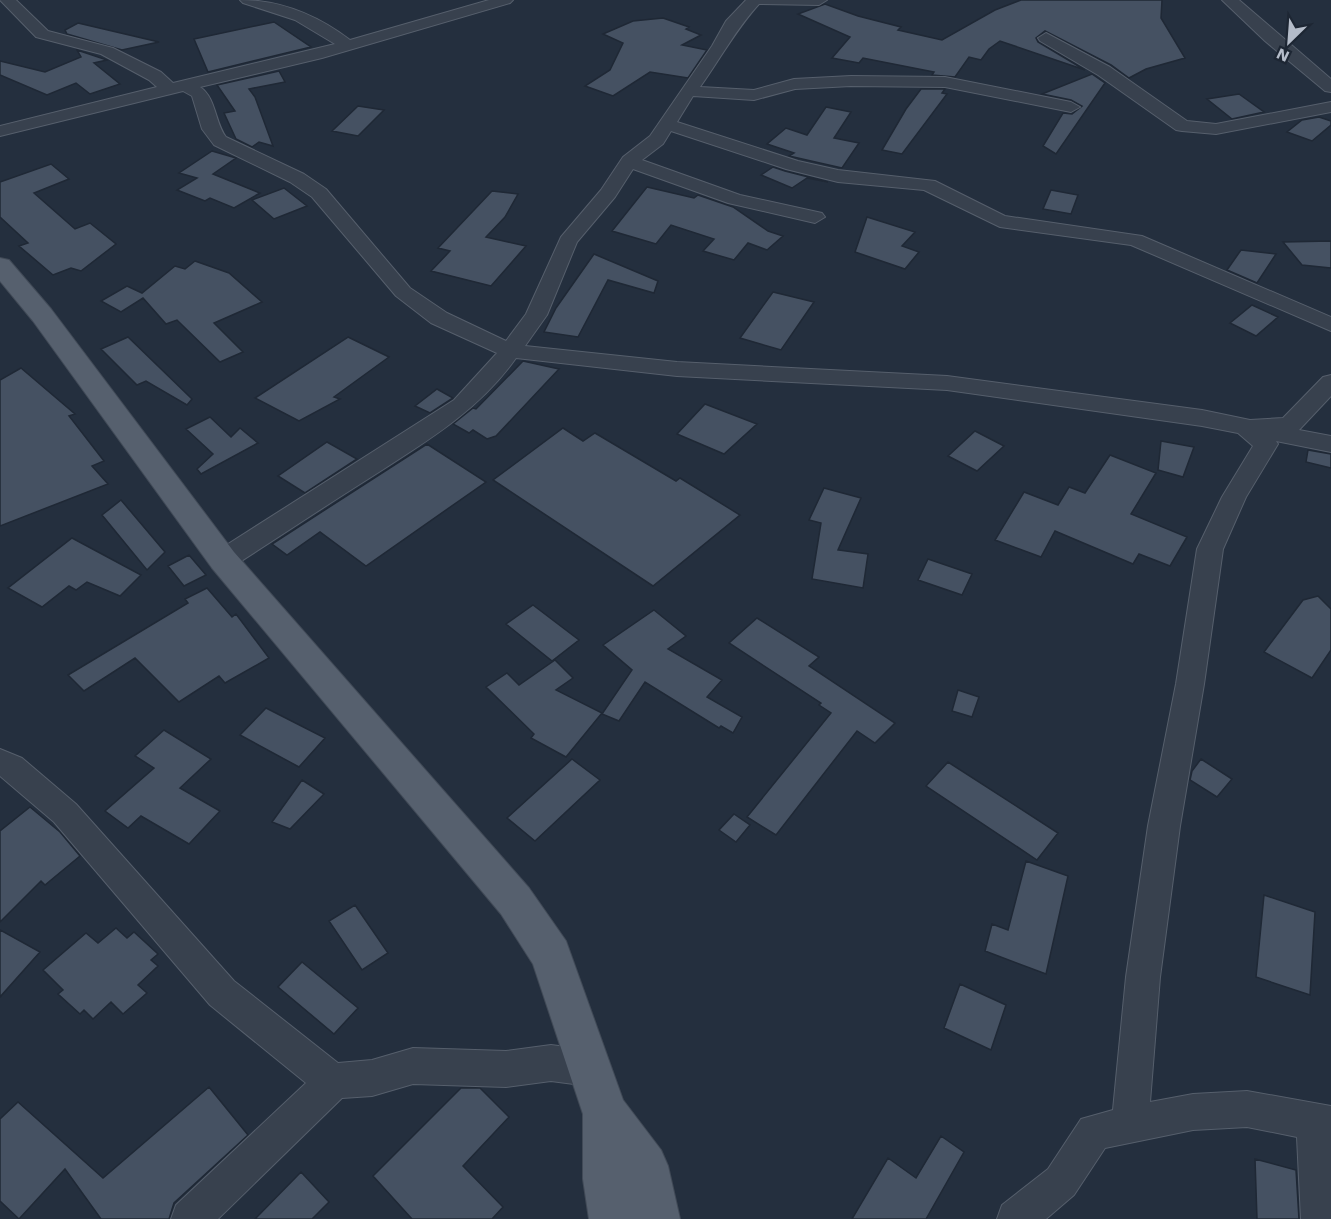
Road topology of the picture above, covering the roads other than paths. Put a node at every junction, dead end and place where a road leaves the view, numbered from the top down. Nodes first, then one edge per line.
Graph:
1 (8, 0) edge
2 (248, 0) edge
3 (506, 0) edge
4 (754, 0) edge
5 (761, 0) edge
6 (819, 0) edge
7 (1230, 0) edge
8 (1046, 38) dead end
9 (347, 46) junction
10 (178, 87) junction
11 (1331, 87) edge
12 (688, 91) junction
13 (1071, 107) dead end
14 (1331, 107) edge
15 (667, 124) junction
16 (0, 131) edge
17 (629, 161) junction
18 (815, 217) dead end
19 (0, 265) edge
20 (1331, 325) edge
21 (509, 350) junction
22 (1331, 382) edge
23 (1248, 428) junction
24 (1331, 444) edge
25 (223, 560) junction
26 (0, 762) edge
27 (589, 1068) junction
28 (334, 1081) junction
29 (605, 1114) junction
30 (1130, 1123) junction
31 (1323, 1124) edge
32 (190, 1219) edge
33 (613, 1219) edge
34 (656, 1219) edge
35 (1016, 1219) edge
36 (1320, 1219) edge

1 - 10 street
2 - 9 street
3 - 9 street
4 - 12 street
5 - 6 street
7 - 11 street
8 - 14 street
9 - 10 street
10 - 16 street
10 - 21 street
12 - 13 street
12 - 15 street
15 - 17 street
15 - 20 street
17 - 18 street
17 - 21 street
19 - 25 main road
21 - 23 street
21 - 25 street
22 - 23 street
23 - 24 street
23 - 30 street
25 - 27 main road
26 - 28 street
27 - 28 street
27 - 29 main road
28 - 32 street
29 - 33 main road
29 - 34 main road
30 - 31 street
30 - 35 street
31 - 36 street

